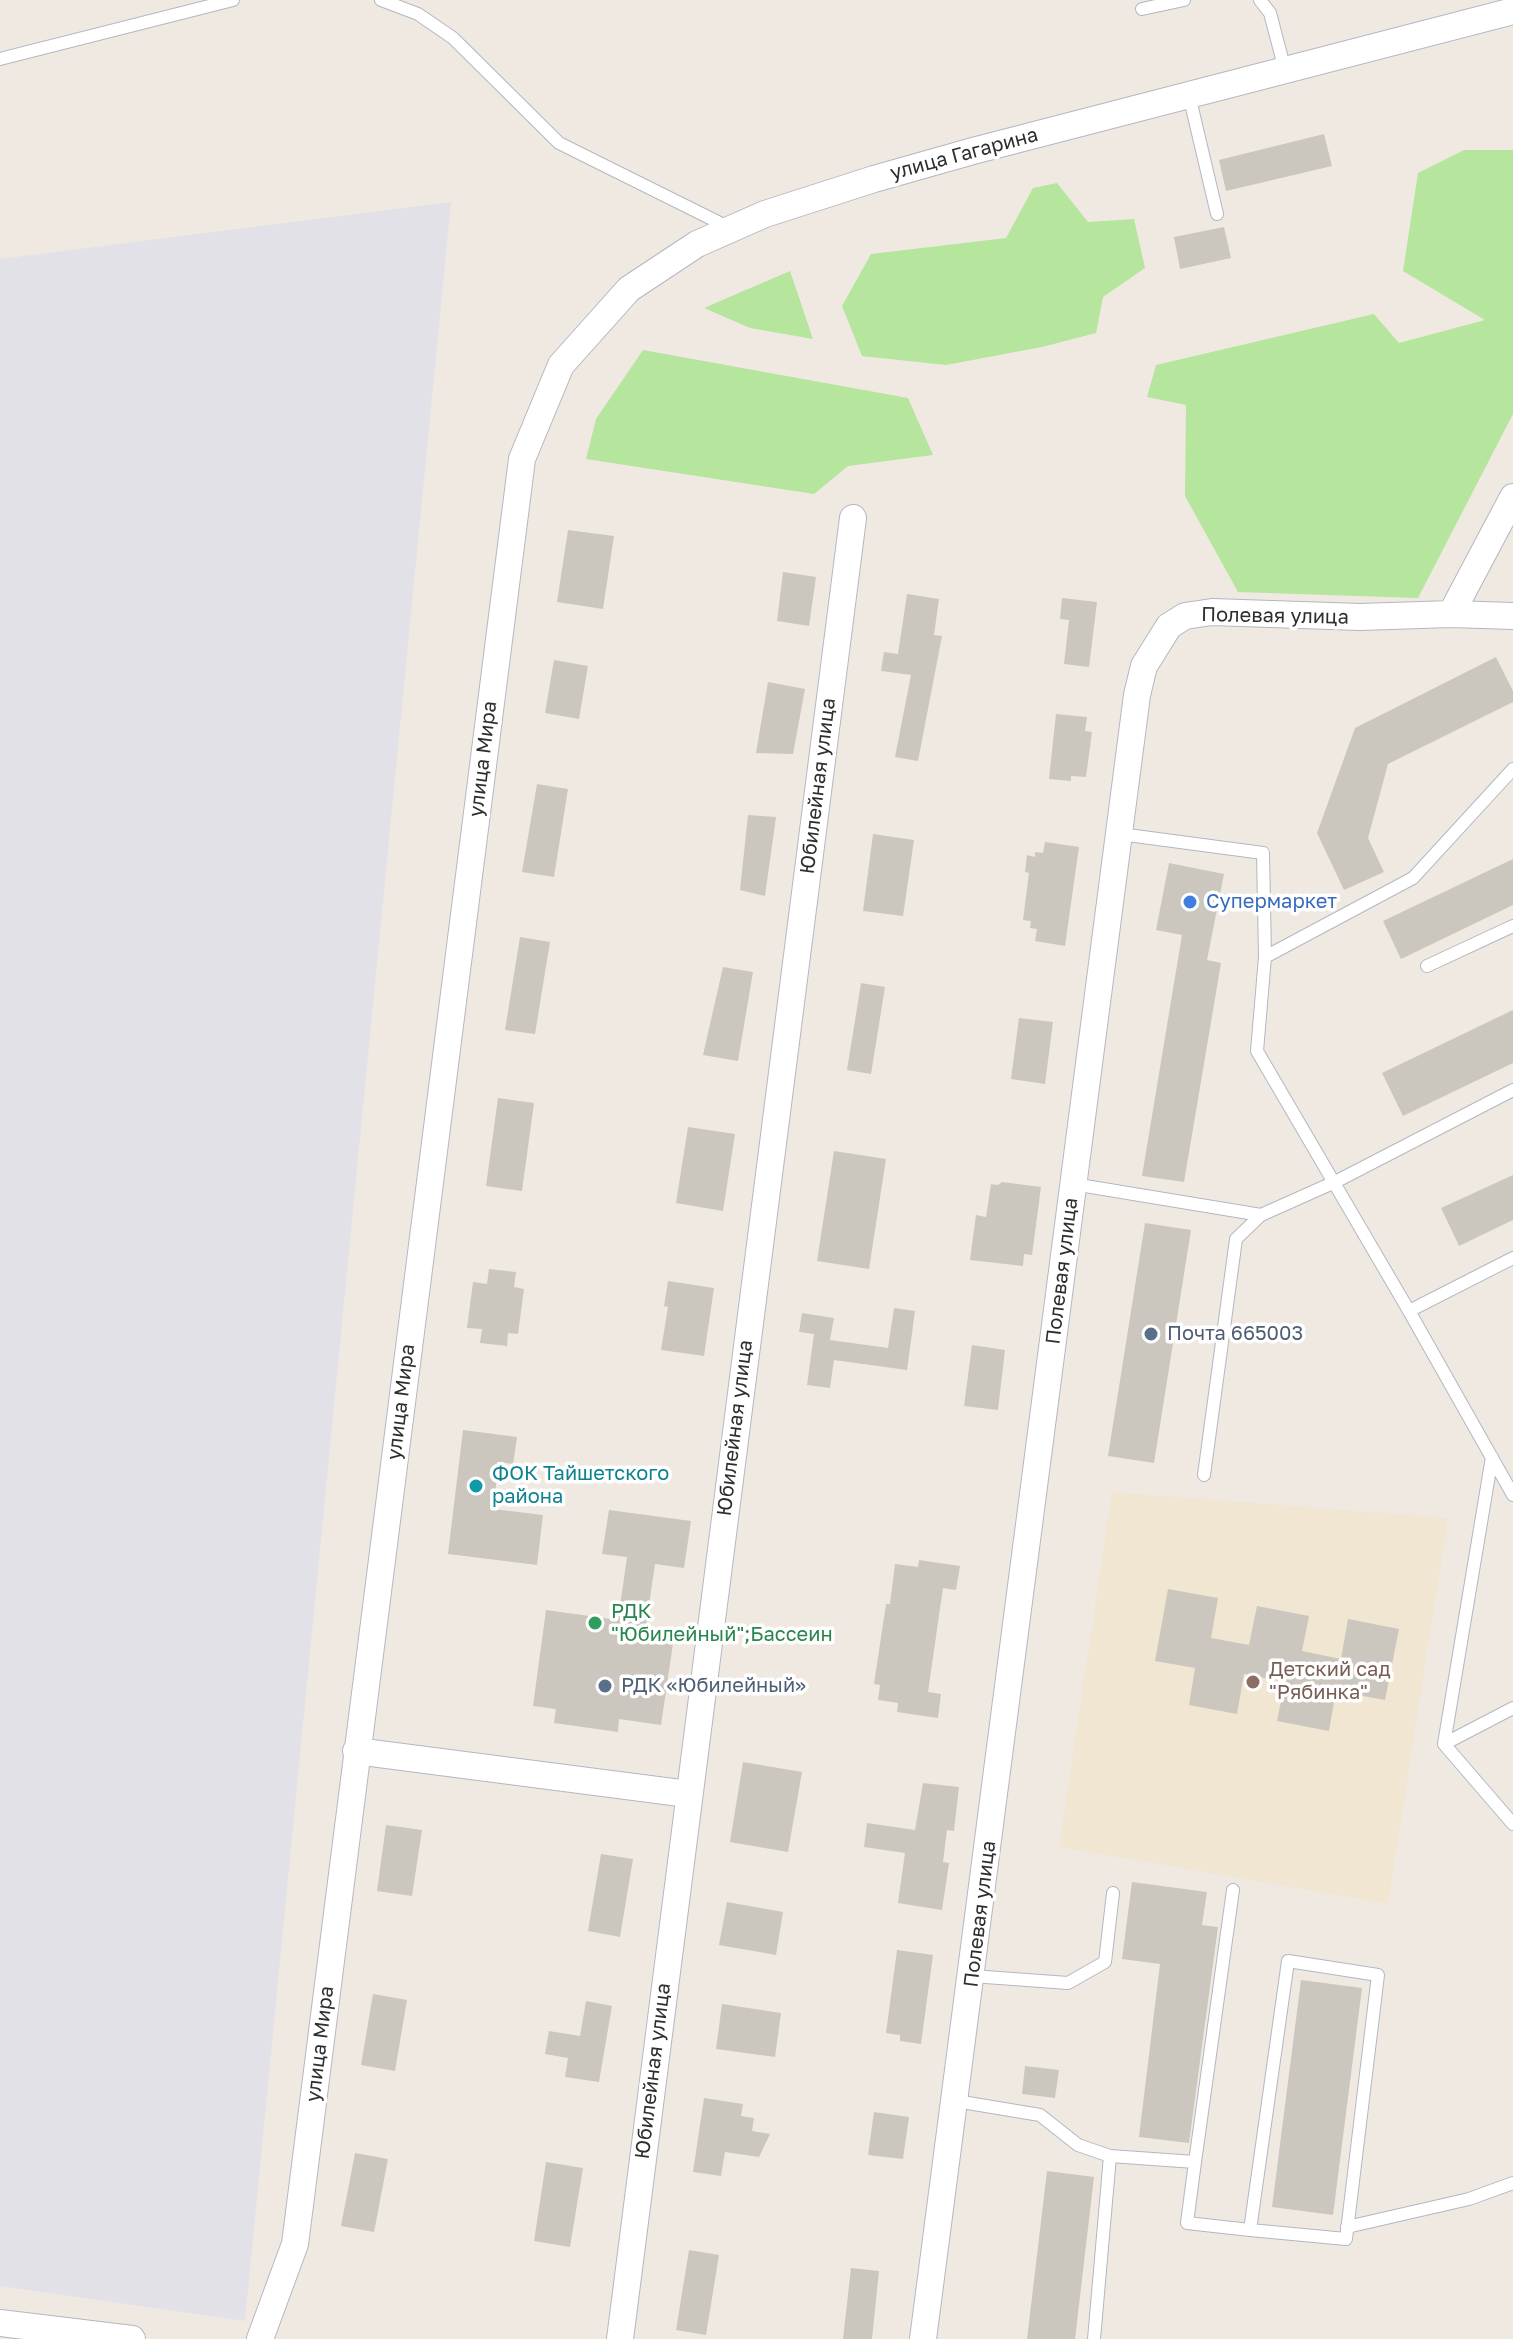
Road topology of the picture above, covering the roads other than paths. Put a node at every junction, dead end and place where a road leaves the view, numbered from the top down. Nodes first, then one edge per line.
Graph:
1 (233, 0) edge
2 (381, 0) edge
3 (1184, 0) edge
4 (1260, 0) edge
5 (1142, 9) dead end
6 (1513, 11) edge
7 (0, 59) edge
8 (1285, 70) junction
9 (1189, 95) junction
10 (1217, 214) dead end
11 (731, 229) junction
12 (522, 459) joint
13 (1513, 497) edge
14 (853, 518) dead end
15 (1451, 614) junction
16 (1513, 616) edge
17 (1513, 769) edge
18 (1120, 834) junction
19 (1513, 926) edge
20 (1265, 957) junction
21 (1427, 966) dead end
22 (1513, 1090) edge
23 (1335, 1182) junction
24 (1073, 1184) junction
25 (1261, 1215) junction
26 (1513, 1258) edge
27 (1409, 1311) junction
28 (1492, 1457) junction
29 (1204, 1475) dead end
30 (1513, 1495) edge
31 (1513, 1708) edge
32 (1444, 1744) junction
33 (356, 1751) junction
34 (688, 1794) junction
35 (1513, 1824) edge
36 (1233, 1890) dead end
37 (1113, 1893) dead end
38 (972, 1976) junction
39 (956, 2101) junction
40 (1110, 2156) junction
41 (1195, 2162) junction
42 (1513, 2183) edge
43 (1347, 2227) junction
44 (1250, 2230) junction
45 (0, 2323) edge
46 (132, 2339) edge
47 (260, 2339) edge
48 (620, 2339) edge
49 (923, 2339) edge
50 (1094, 2339) edge

1 - 7 lane
2 - 11 lane
3 - 5 lane
4 - 8 lane
6 - 8 street, улица Гагарина
8 - 9 street, улица Гагарина
9 - 10 lane
9 - 11 street, улица Гагарина
11 - 12 street, улица Гагарина
12 - 33 street, улица Мира
13 - 15 street
14 - 34 street, Юбилейная улица
15 - 16 street, Полевая улица
15 - 18 street, Полевая улица
17 - 20 lane
18 - 20 lane
18 - 24 street, Полевая улица
19 - 21 lane
20 - 23 lane
22 - 23 lane
23 - 25 lane
23 - 27 lane
24 - 25 lane
24 - 38 street, Полевая улица
25 - 29 lane
26 - 27 lane
27 - 28 lane
28 - 30 lane
28 - 32 lane
31 - 32 lane
32 - 35 lane
33 - 34 street
33 - 47 street, улица Мира
34 - 48 street, Юбилейная улица
36 - 41 lane
37 - 38 lane
38 - 39 street, Полевая улица
39 - 40 lane
39 - 49 street, Полевая улица
40 - 41 lane
40 - 50 lane
41 - 44 lane
42 - 43 lane
43 - 44 lane
43 - 44 lane
45 - 46 street

